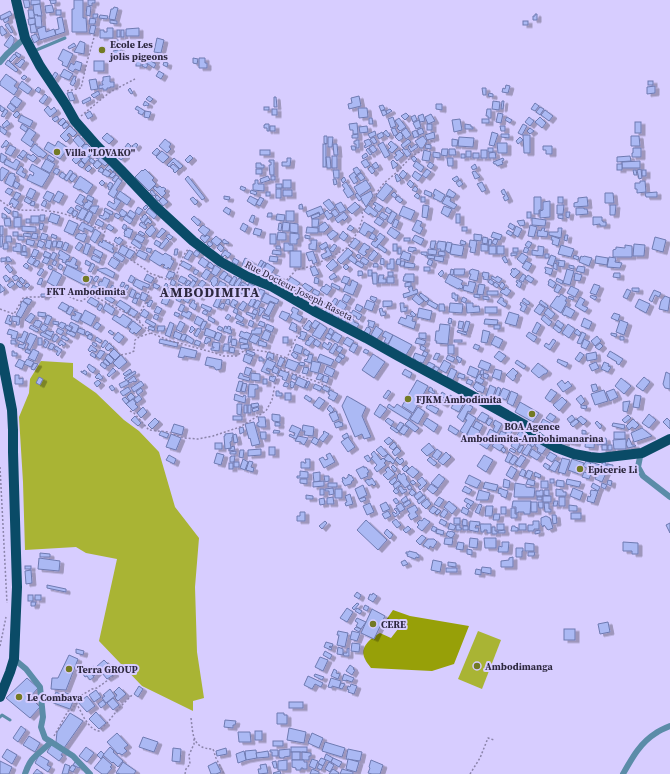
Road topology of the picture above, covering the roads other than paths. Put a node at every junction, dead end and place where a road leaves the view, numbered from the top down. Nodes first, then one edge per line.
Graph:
1 (16, 0) edge
2 (25, 38) junction
3 (65, 38) dead end
4 (32, 51) junction
5 (0, 62) edge
6 (0, 348) edge
7 (670, 439) edge
8 (642, 453) junction
9 (670, 497) edge
10 (14, 659) junction
11 (0, 696) edge
12 (0, 717) edge
13 (10, 720) dead end
14 (670, 726) edge
15 (51, 742) junction
16 (25, 774) edge
17 (90, 774) edge
18 (623, 774) edge

1 - 2 main road, Rue Docteur Joseph Raseta
2 - 4 main road, Rue Docteur Joseph Raseta
2 - 5 street
3 - 4 lane
4 - 8 main road, Rue Docteur Joseph Raseta
6 - 10 main road
7 - 8 main road, Rue Docteur Joseph Raseta
8 - 9 street
10 - 11 main road
10 - 15 street
12 - 13 lane
14 - 18 street
15 - 16 street
15 - 17 street

